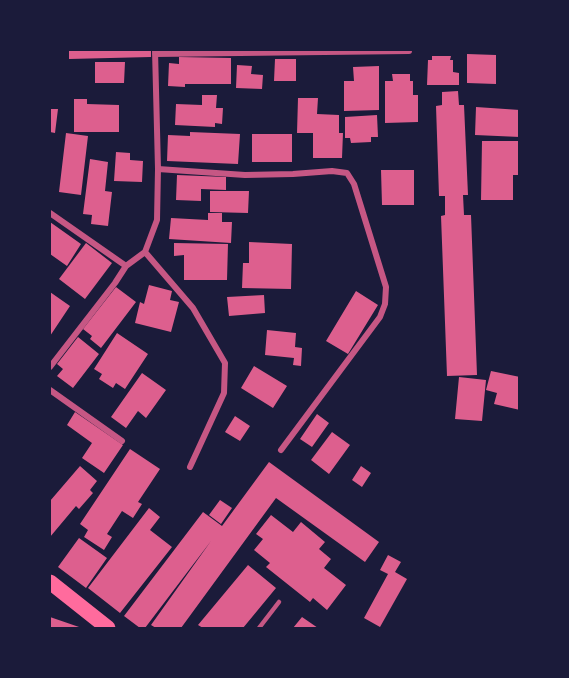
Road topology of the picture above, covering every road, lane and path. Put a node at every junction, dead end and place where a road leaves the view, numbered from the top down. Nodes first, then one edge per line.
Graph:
1 (409, 51) dead end
2 (155, 52) edge
3 (158, 169) junction
4 (50, 213) edge
5 (145, 252) junction
6 (126, 266) junction
7 (50, 367) edge
8 (50, 390) edge
9 (122, 441) dead end
10 (281, 450) dead end
11 (190, 467) dead end
12 (50, 582) edge
13 (279, 602) dead end
14 (108, 628) edge
15 (259, 628) edge

1 - 2 street
2 - 3 street
3 - 5 street
3 - 10 street
4 - 6 street
5 - 6 street
5 - 11 street
6 - 7 street
8 - 9 street
12 - 14 main road
13 - 15 lane

